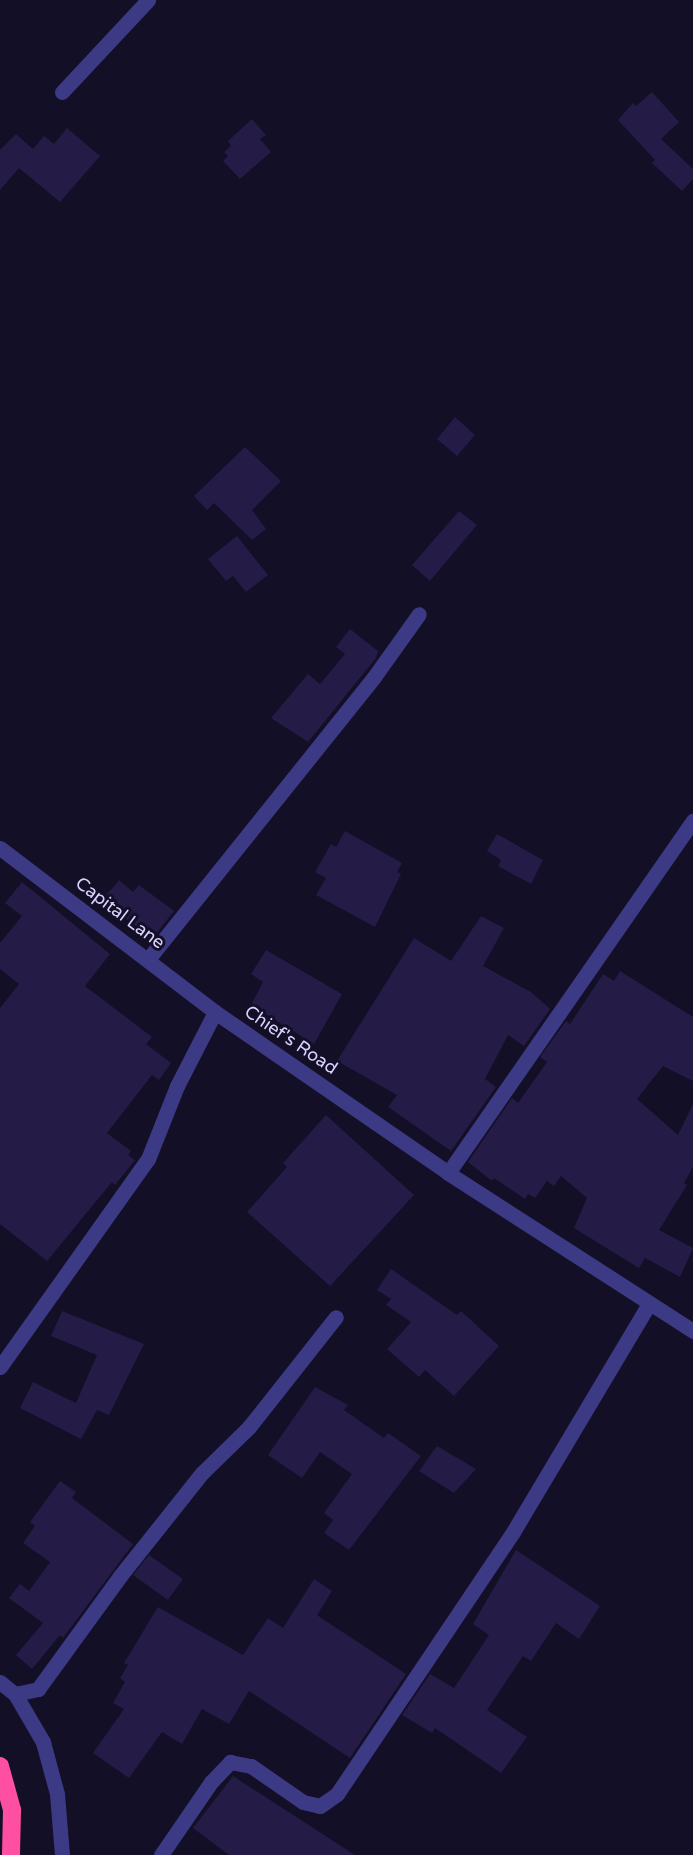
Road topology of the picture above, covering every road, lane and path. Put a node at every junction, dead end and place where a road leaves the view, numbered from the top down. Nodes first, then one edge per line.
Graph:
1 (148, 0) edge
2 (62, 92) dead end
3 (419, 614) dead end
4 (693, 821) edge
5 (0, 848) edge
6 (149, 958) junction
7 (216, 1012) junction
8 (448, 1173) junction
9 (649, 1304) junction
10 (336, 1317) dead end
11 (693, 1331) edge
12 (0, 1367) edge
13 (0, 1682) edge
14 (15, 1694) junction
15 (0, 1766) edge
16 (11, 1854) edge
17 (62, 1855) edge
18 (161, 1855) edge

1 - 2 street
3 - 6 street
4 - 8 street
5 - 6 street, Capital Lane
6 - 7 street, Capital Lane
7 - 8 street, Chief's Road
7 - 12 street, Chief's Road
8 - 9 street, Chief's Road
9 - 11 street, Chief's Road
9 - 18 street
10 - 14 street
13 - 14 street
14 - 17 street
15 - 16 highway

